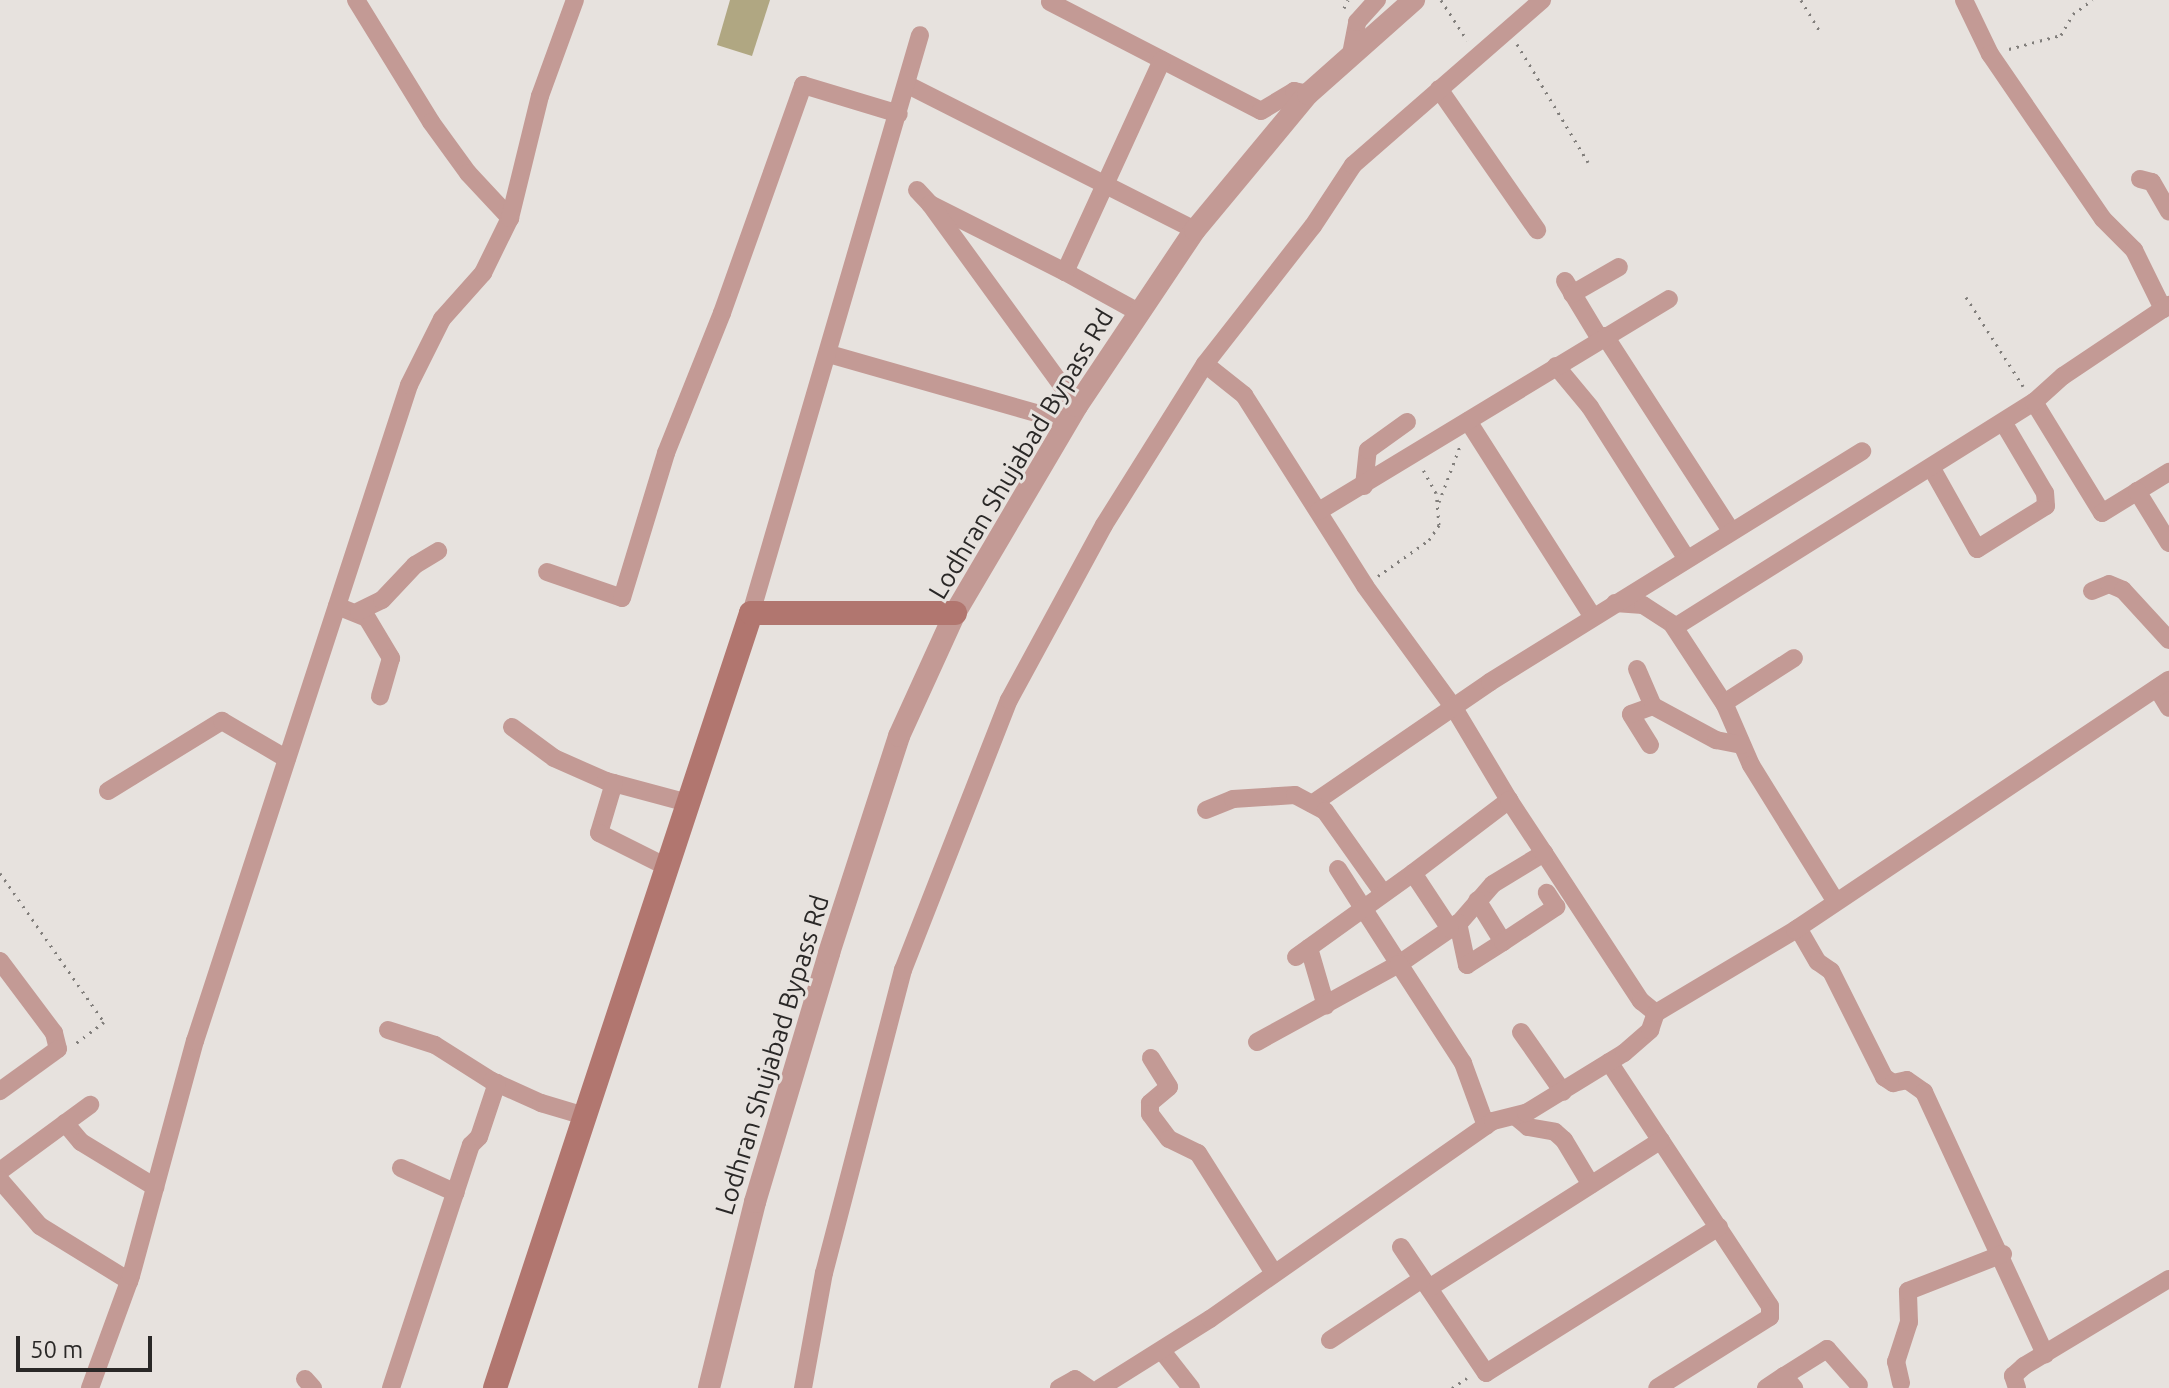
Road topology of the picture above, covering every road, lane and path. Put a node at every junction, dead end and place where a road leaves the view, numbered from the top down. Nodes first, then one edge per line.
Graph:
1 (356, 0) edge
2 (575, 0) edge
3 (1377, 0) edge
4 (1542, 0) edge
5 (1801, 0) edge
6 (1964, 0) edge
7 (2092, 0) edge
8 (1411, 1) edge
9 (1050, 2) dead end
10 (1441, 2) edge
11 (1508, 31) junction
12 (1820, 32) dead end
13 (920, 35) dead end
14 (1473, 49) dead end
15 (1351, 54) junction
16 (1990, 54) junction
17 (1162, 60) junction
18 (908, 85) junction
19 (1439, 89) junction
20 (1308, 94) junction
21 (899, 114) junction
22 (1588, 162) dead end
23 (2140, 179) dead end
24 (1104, 181) junction
25 (2169, 212) edge
26 (510, 218) junction
27 (1195, 230) junction
28 (1537, 230) dead end
29 (1619, 267) dead end
30 (1065, 272) junction
31 (1966, 297) dead end
32 (1669, 299) dead end
33 (2166, 307) edge
34 (1140, 313) junction
35 (1602, 337) junction
36 (829, 354) junction
37 (1205, 364) junction
38 (1556, 366) junction
39 (2034, 402) junction
40 (1072, 414) junction
41 (1468, 421) junction
42 (1407, 422) dead end
43 (2003, 422) junction
44 (1862, 451) dead end
45 (1412, 456) junction
46 (1931, 467) junction
47 (2169, 472) edge
48 (1364, 486) junction
49 (2137, 491) junction
50 (1439, 502) junction
51 (1319, 511) junction
52 (1731, 531) junction
53 (2169, 543) edge
54 (438, 551) dead end
55 (1687, 559) junction
56 (547, 572) dead end
57 (1365, 586) junction
58 (2092, 591) dead end
59 (1615, 603) junction
60 (337, 606) junction
61 (359, 611) junction
62 (751, 613) junction
63 (955, 613) junction
64 (1593, 617) junction
65 (1675, 627) junction
66 (2169, 640) edge
67 (1794, 658) dead end
68 (1637, 669) dead end
69 (2163, 684) edge
70 (380, 696) dead end
71 (1724, 703) junction
72 (1653, 706) junction
73 (1454, 708) junction
74 (2169, 708) edge
75 (512, 727) dead end
76 (1650, 745) dead end
77 (1742, 745) junction
78 (287, 759) junction
79 (614, 783) junction
80 (108, 791) dead end
81 (1509, 800) junction
82 (688, 803) junction
83 (1312, 804) junction
84 (1206, 810) dead end
85 (1544, 853) junction
86 (667, 867) junction
87 (1338, 869) dead end
88 (0, 873) edge
89 (1413, 873) junction
90 (7, 885) junction
91 (0, 889) edge
92 (1383, 893) junction
93 (1547, 893) dead end
94 (1477, 900) junction
95 (1836, 902) junction
96 (1364, 906) junction
97 (1454, 926) junction
98 (1798, 928) junction
99 (1503, 942) junction
100 (0, 961) edge
101 (1399, 964) junction
102 (1326, 1006) junction
103 (1656, 1013) junction
104 (388, 1030) dead end
105 (1521, 1032) dead end
106 (1257, 1042) dead end
107 (58, 1049) junction
108 (1151, 1058) dead end
109 (1609, 1062) junction
110 (497, 1083) junction
111 (0, 1091) edge
112 (1563, 1092) junction
113 (90, 1105) dead end
114 (585, 1116) junction
115 (1515, 1116) junction
116 (65, 1123) junction
117 (1486, 1126) junction
118 (1661, 1140) junction
119 (401, 1168) dead end
120 (0, 1171) edge
121 (0, 1180) edge
122 (1591, 1185) junction
123 (155, 1187) junction
124 (456, 1193) junction
125 (1719, 1227) junction
126 (1401, 1247) dead end
127 (2003, 1254) junction
128 (1274, 1273) junction
129 (2169, 1279) edge
130 (129, 1281) junction
131 (1426, 1284) junction
132 (1330, 1340) dead end
133 (1162, 1351) junction
134 (2045, 1354) junction
135 (1679, 1382) edge
136 (1789, 1382) edge
137 (1901, 1383) dead end
138 (1859, 1385) dead end
139 (90, 1388) edge
140 (391, 1388) edge
141 (495, 1388) edge
142 (709, 1388) edge
143 (803, 1388) edge
144 (1059, 1388) edge
145 (1088, 1388) edge
146 (1100, 1388) edge
147 (1191, 1388) edge
148 (1657, 1388) edge
149 (1766, 1388) edge
150 (2017, 1388) edge

1 - 26 street
2 - 26 street
3 - 15 street
4 - 11 street
5 - 12 path
6 - 16 street
7 - 16 path
8 - 15 street, Lodhran Shujabad Bypass Rd
9 - 17 street
10 - 14 path
11 - 19 street
11 - 22 path
13 - 18 street
15 - 20 street, Lodhran Shujabad Bypass Rd
16 - 33 street
17 - 20 street
17 - 24 street
18 - 21 street
18 - 24 street
19 - 28 street
19 - 37 street
20 - 27 street, Lodhran Shujabad Bypass Rd
21 - 36 street
21 - 56 street
23 - 25 street
24 - 27 street
24 - 30 street
26 - 60 street
27 - 34 street, Lodhran Shujabad Bypass Rd
29 - 35 street
30 - 34 street
30 - 40 street
31 - 39 path
32 - 35 street
33 - 39 street
34 - 40 street, Lodhran Shujabad Bypass Rd
35 - 38 street
35 - 52 street
36 - 40 street
36 - 62 street
37 - 51 street
37 - 143 street
38 - 41 street
38 - 55 street
39 - 43 street
39 - 49 street
40 - 63 street, Lodhran Shujabad Bypass Rd
41 - 45 street
41 - 50 path
41 - 64 street
42 - 48 street
43 - 46 street
43 - 46 street
44 - 52 street
45 - 48 street
45 - 50 path
46 - 65 street
47 - 49 street
48 - 51 street
49 - 53 street
50 - 57 path
51 - 57 street
52 - 55 street
54 - 61 street
55 - 59 street
57 - 73 street
58 - 66 street
59 - 64 street
59 - 65 street
60 - 61 street
60 - 78 street
61 - 70 street
62 - 63 main road
62 - 82 main road
63 - 142 street, Lodhran Shujabad Bypass Rd
64 - 73 street
65 - 71 street
67 - 71 street
68 - 72 street
69 - 74 street
69 - 95 street
71 - 77 street
72 - 76 street
72 - 77 street
73 - 81 street
73 - 83 street
75 - 79 street
77 - 95 street
78 - 80 street
78 - 123 street
79 - 82 street
79 - 86 street
81 - 85 street
81 - 89 street
82 - 86 main road
83 - 84 street
83 - 92 street
85 - 94 street
85 - 103 street
86 - 114 main road
87 - 96 street
88 - 90 path
89 - 92 street
89 - 97 street
90 - 91 path
90 - 107 path
92 - 96 street
93 - 99 street
94 - 97 street
94 - 99 street
95 - 98 street
96 - 101 street
96 - 102 street
97 - 99 street
97 - 101 street
98 - 103 street
98 - 127 street
100 - 107 street
101 - 102 street
101 - 117 street
102 - 106 street
103 - 109 street
104 - 110 street
105 - 112 street
107 - 111 street
108 - 128 street
109 - 112 street
109 - 118 street
110 - 114 street
110 - 124 street
112 - 115 street
113 - 116 street
114 - 141 main road
115 - 117 street
115 - 122 street
116 - 120 street
116 - 123 street
117 - 128 street
118 - 122 street
118 - 125 street
119 - 124 street
121 - 130 street
122 - 131 street
123 - 130 street
124 - 140 street
125 - 131 street
125 - 135 street
126 - 131 street
127 - 134 street
127 - 137 street
128 - 133 street
129 - 134 street
130 - 139 street
131 - 132 street
133 - 146 street
133 - 147 street
134 - 150 street
135 - 148 street
136 - 138 street
136 - 149 street
144 - 145 street

